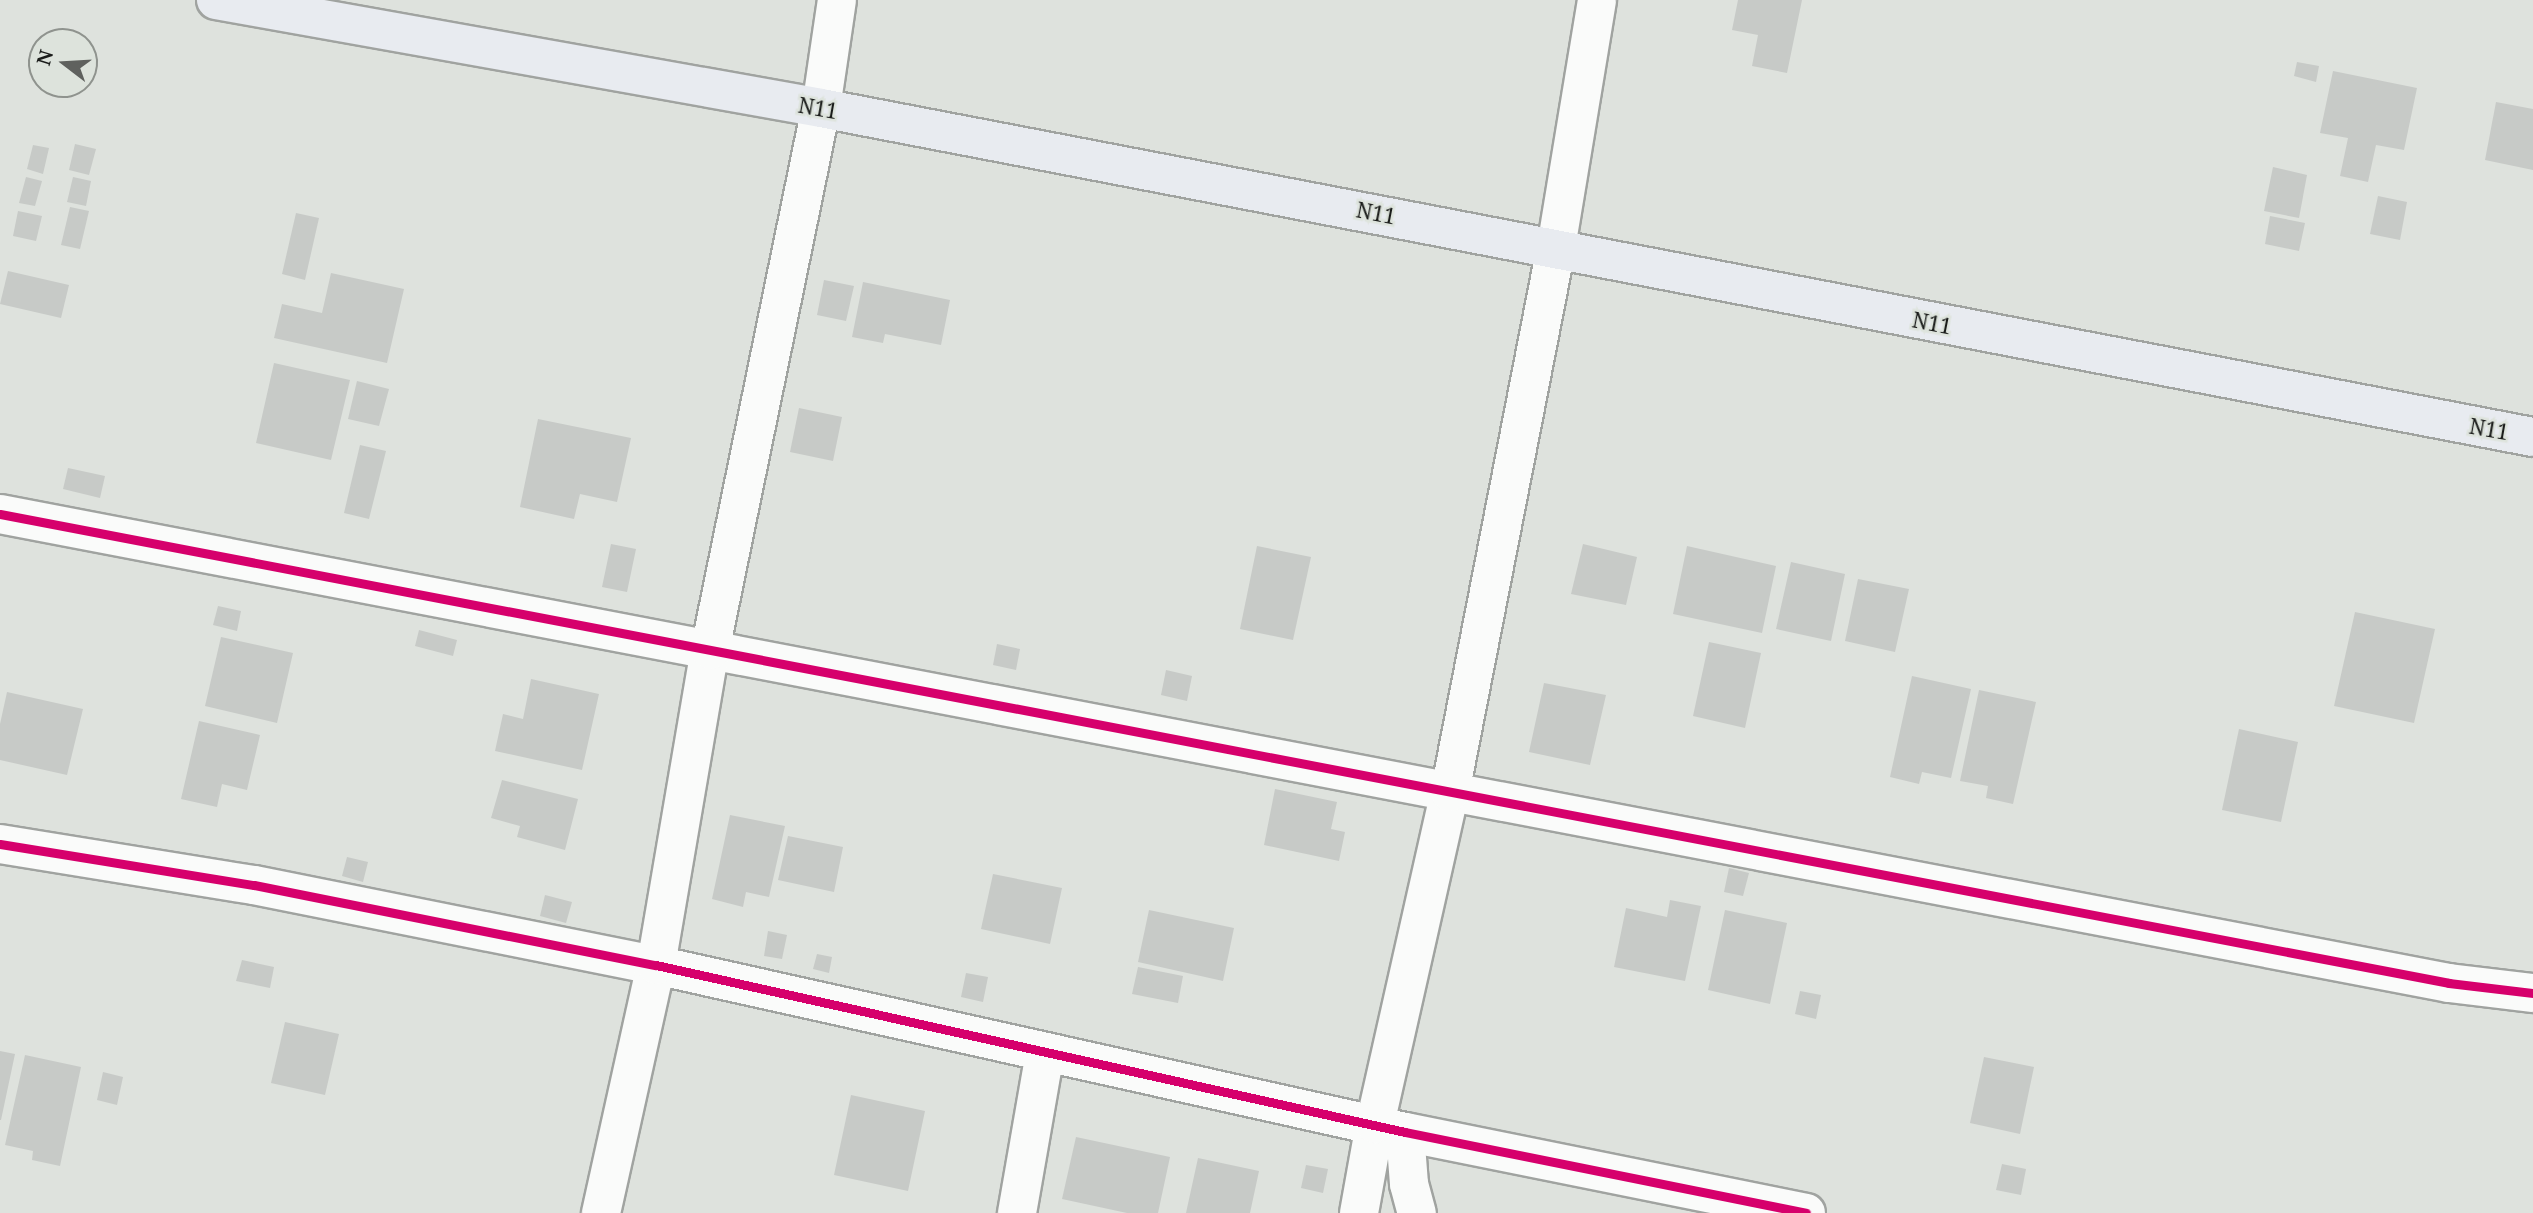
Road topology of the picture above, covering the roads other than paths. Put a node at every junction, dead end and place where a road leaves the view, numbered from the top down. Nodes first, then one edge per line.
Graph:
1 (216, 0) edge
2 (837, 0) edge
3 (1597, 0) edge
4 (821, 108) junction
5 (1556, 247) junction
6 (2533, 437) edge
7 (0, 514) edge
8 (710, 650) junction
9 (1450, 792) junction
10 (0, 845) edge
11 (656, 965) junction
12 (2533, 993) edge
13 (1045, 1052) junction
14 (1390, 1128) junction
15 (601, 1213) edge
16 (1017, 1213) edge
17 (1359, 1213) edge
18 (1417, 1213) edge
19 (1806, 1213) edge

1 - 4 main road, N11
2 - 4 street
3 - 5 street
4 - 5 main road, N11
4 - 8 street
5 - 6 main road, N11
5 - 9 street
7 - 8 street
8 - 9 street
8 - 11 street
9 - 12 street
9 - 14 street
10 - 11 street
11 - 13 street
11 - 15 street
13 - 14 street
13 - 16 street
14 - 17 street
14 - 18 street
14 - 19 street

